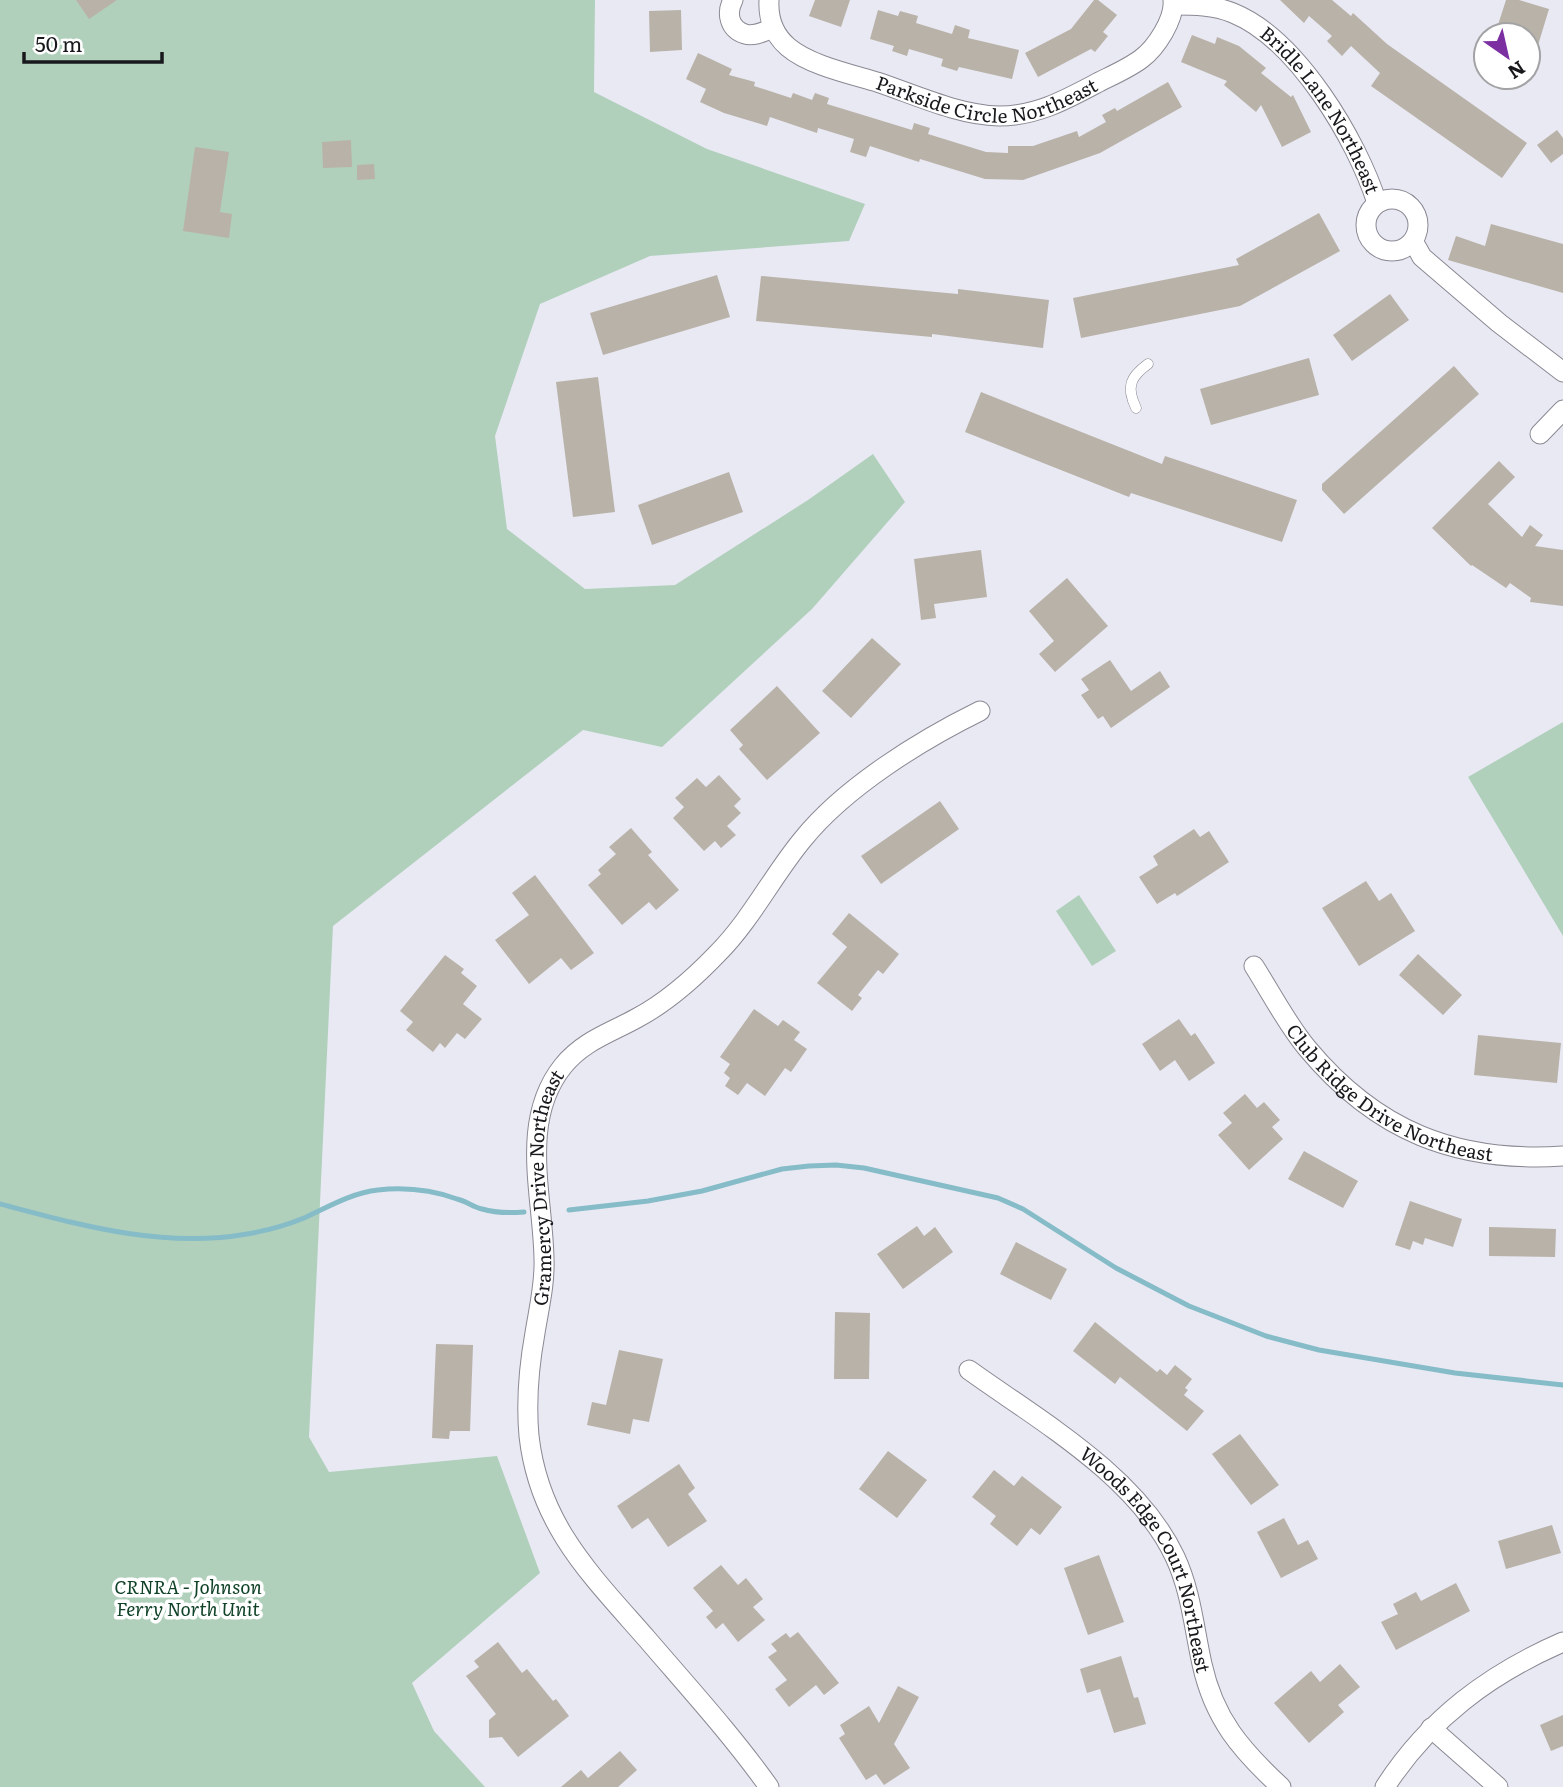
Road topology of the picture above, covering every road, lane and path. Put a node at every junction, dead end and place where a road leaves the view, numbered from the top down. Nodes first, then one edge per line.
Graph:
1 (733, 0) edge
2 (769, 0) edge
3 (1174, 2) edge
4 (773, 28) junction
5 (1377, 203) junction
6 (1413, 241) junction
7 (1148, 364) dead end
8 (1563, 372) edge
9 (1136, 408) dead end
10 (1563, 410) edge
11 (1540, 434) dead end
12 (980, 710) dead end
13 (1254, 966) dead end
14 (1563, 1156) edge
15 (969, 1370) dead end
16 (1563, 1642) edge
17 (1431, 1728) junction
18 (769, 1787) edge
19 (1281, 1787) edge
20 (1385, 1787) edge
21 (1498, 1787) edge

1 - 4 street
2 - 4 street
3 - 4 street, Parkside Circle Northeast
3 - 5 street, Bridle Lane Northeast
5 - 6 street
5 - 6 street
6 - 8 street
7 - 9 lane
10 - 11 street
12 - 18 street, Gramercy Drive Northeast
13 - 14 street, Club Ridge Drive Northeast
15 - 19 street, Woods Edge Court Northeast
16 - 17 street
17 - 20 street
17 - 21 street

